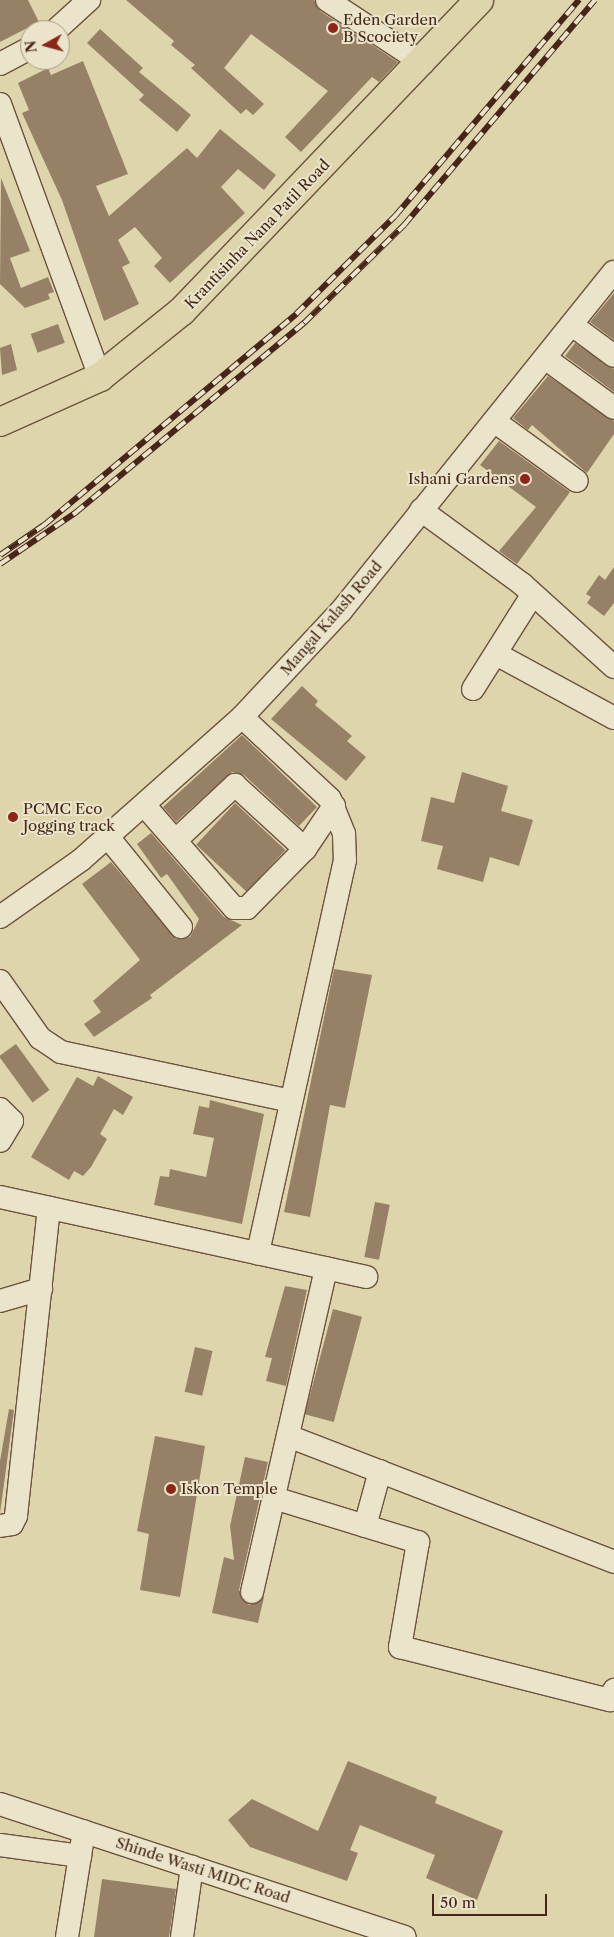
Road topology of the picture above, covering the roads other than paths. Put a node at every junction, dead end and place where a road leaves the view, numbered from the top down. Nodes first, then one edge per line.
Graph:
1 (89, 0) edge
2 (327, 0) edge
3 (479, 0) edge
4 (67, 20) edge
5 (20, 53) edge
6 (423, 63) junction
7 (0, 64) edge
8 (0, 104) edge
9 (613, 275) edge
10 (572, 325) junction
11 (614, 356) edge
12 (545, 358) junction
13 (100, 377) junction
14 (614, 408) edge
15 (494, 421) junction
16 (0, 422) edge
17 (577, 481) dead end
18 (420, 510) junction
19 (530, 596) junction
20 (498, 655) junction
21 (614, 667) edge
22 (473, 689) dead end
23 (242, 717) junction
24 (614, 718) edge
25 (145, 806) junction
26 (334, 806) junction
27 (108, 837) junction
28 (176, 840) junction
29 (305, 849) junction
30 (0, 917) edge
31 (181, 927) dead end
32 (2, 994) edge
33 (291, 1101) junction
34 (0, 1109) edge
35 (0, 1141) edge
36 (0, 1197) edge
37 (49, 1208) junction
38 (258, 1253) junction
39 (326, 1268) junction
40 (366, 1277) dead end
41 (41, 1289) junction
42 (0, 1301) edge
43 (288, 1436) junction
44 (380, 1471) junction
45 (274, 1498) junction
46 (0, 1526) edge
47 (366, 1526) junction
48 (614, 1562) edge
49 (252, 1592) dead end
50 (614, 1690) edge
51 (0, 1804) edge
52 (87, 1832) junction
53 (0, 1845) edge
54 (80, 1856) junction
55 (192, 1867) junction
56 (69, 1937) edge
57 (182, 1937) edge
58 (405, 1937) edge

1 - 4 street
2 - 6 street
3 - 6 main road, Krantisinha Nana Patil Road
5 - 7 street
6 - 13 main road, Krantisinha Nana Patil Road
8 - 13 street
9 - 10 street, Mangal Kalash Road
10 - 11 street
10 - 12 street, Mangal Kalash Road
12 - 14 street
12 - 15 street, Mangal Kalash Road
13 - 16 main road, Krantisinha Nana Patil Road
15 - 17 street
15 - 18 street, Mangal Kalash Road
18 - 19 street
18 - 23 street, Mangal Kalash Road
19 - 20 street
19 - 21 street
20 - 22 street
20 - 24 street
23 - 25 street, Mangal Kalash Road
23 - 26 street
25 - 27 street, Mangal Kalash Road
25 - 28 street
26 - 29 street
26 - 33 street
27 - 30 street, Mangal Kalash Road
27 - 31 street
28 - 29 street
28 - 29 street
32 - 33 street
33 - 38 street
34 - 35 street
36 - 37 street
37 - 38 street
37 - 41 street
38 - 39 street
39 - 40 street
39 - 43 street
41 - 42 street
41 - 46 street
43 - 44 street
43 - 45 street
44 - 47 street
44 - 48 street
45 - 47 street
45 - 49 street
47 - 50 street
51 - 52 street, Shinde Wasti MIDC Road
52 - 54 street
52 - 55 street, Shinde Wasti MIDC Road
52 - 56 street
53 - 54 street
54 - 56 street
55 - 57 street
55 - 58 street, Shinde Wasti MIDC Road

